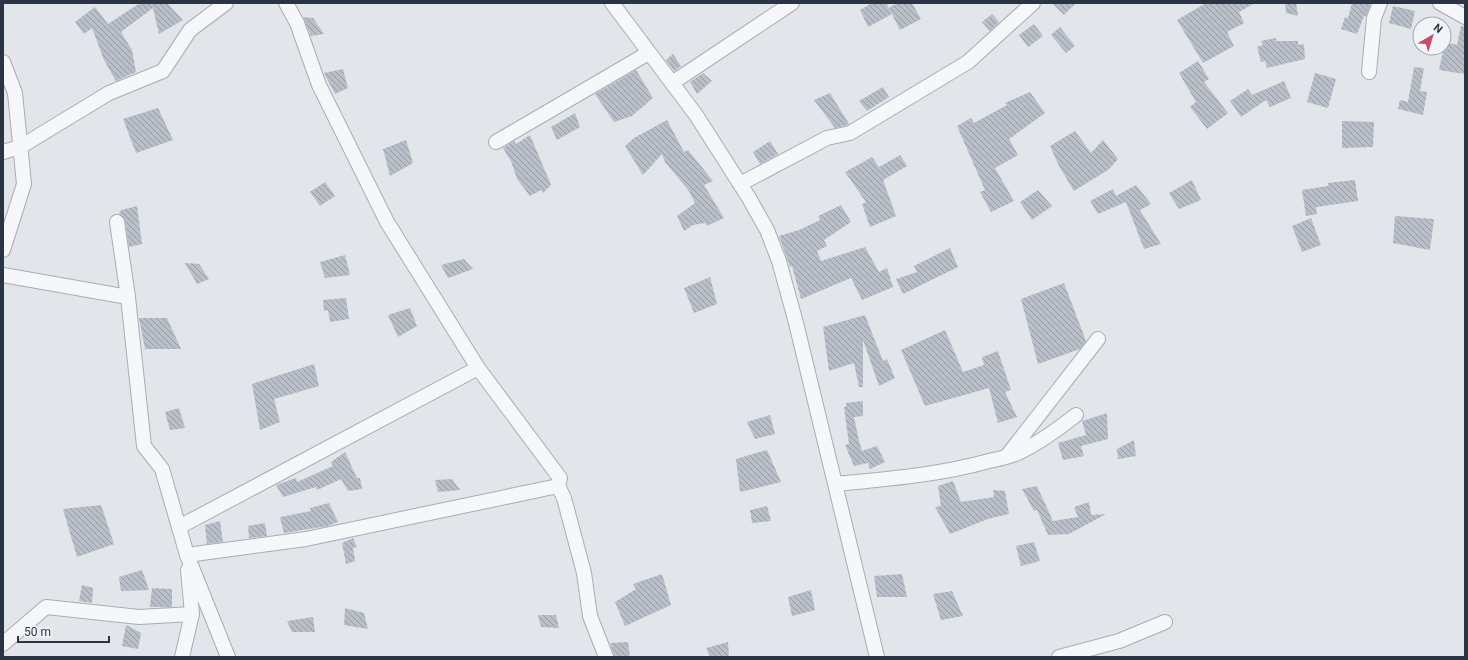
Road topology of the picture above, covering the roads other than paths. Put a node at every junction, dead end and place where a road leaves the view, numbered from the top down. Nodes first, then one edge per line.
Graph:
1 (226, 3) edge
2 (286, 3) edge
3 (612, 3) edge
4 (791, 3) edge
5 (1033, 3) edge
6 (1380, 3) edge
7 (1440, 3) edge
8 (1465, 17) edge
9 (650, 55) junction
10 (3, 62) edge
11 (1369, 72) dead end
12 (672, 83) junction
13 (496, 142) dead end
14 (20, 147) junction
15 (3, 152) edge
16 (740, 184) junction
17 (117, 222) dead end
18 (3, 250) edge
19 (3, 275) edge
20 (128, 297) junction
21 (1098, 339) dead end
22 (478, 368) junction
23 (1076, 415) dead end
24 (1006, 456) junction
25 (836, 484) junction
26 (558, 486) junction
27 (179, 527) junction
28 (187, 555) junction
29 (192, 614) junction
30 (1165, 622) dead end
31 (3, 644) edge
32 (182, 657) edge
33 (228, 657) edge
34 (606, 657) edge
35 (877, 657) edge
36 (1059, 657) edge

1 - 14 street
2 - 22 street
3 - 9 street
4 - 12 street
5 - 16 street
6 - 11 street
7 - 8 street
9 - 12 street
9 - 13 street
10 - 14 street
12 - 16 street
14 - 15 street
14 - 18 street
16 - 25 street
17 - 20 street
19 - 20 street
20 - 27 street
21 - 24 street
22 - 26 street
22 - 27 street
23 - 24 street
24 - 25 street
25 - 35 street
26 - 28 street
26 - 34 street
27 - 28 street
28 - 29 street
28 - 33 street
29 - 31 street
29 - 32 street
30 - 36 street

